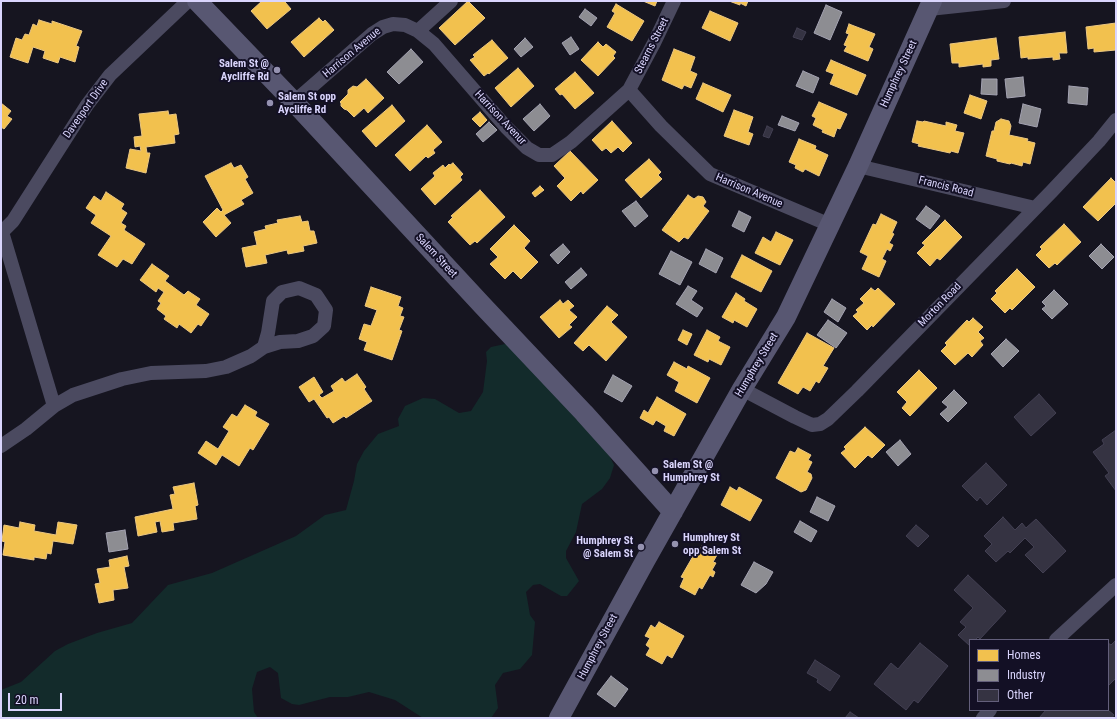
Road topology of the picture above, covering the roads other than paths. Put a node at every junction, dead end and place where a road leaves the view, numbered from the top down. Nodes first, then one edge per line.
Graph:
1 (188, 1) edge
2 (197, 1) edge
3 (450, 1) edge
4 (674, 1) edge
5 (1004, 1) edge
6 (930, 5) edge
7 (418, 31) junction
8 (629, 90) junction
9 (294, 102) junction
10 (1116, 120) edge
11 (858, 166) junction
12 (1035, 208) junction
13 (830, 225) junction
14 (2, 233) edge
15 (264, 347) junction
16 (742, 390) junction
17 (54, 406) junction
18 (1, 446) edge
19 (673, 512) junction
20 (1116, 585) edge
21 (1057, 639) edge
22 (559, 718) edge

1 - 14 street, Davenport Drive
2 - 9 main road, Salem Street
3 - 7 street
4 - 8 street, Stearns Street
5 - 6 street
6 - 11 main road, Humphrey Street
7 - 8 street, Harrison Avenur
7 - 9 street, Harrison Avenue
8 - 13 street, Harrison Avenue
9 - 19 main road, Salem Street
10 - 12 street, Morton Road
11 - 12 street, Francis Road
11 - 13 main road, Humphrey Street
12 - 16 street, Morton Road
13 - 16 main road, Humphrey Street
14 - 17 street, Davenport Drive
15 - 15 street
15 - 17 street
16 - 19 main road, Humphrey Street
17 - 18 street
19 - 22 main road, Humphrey Street
20 - 21 street

